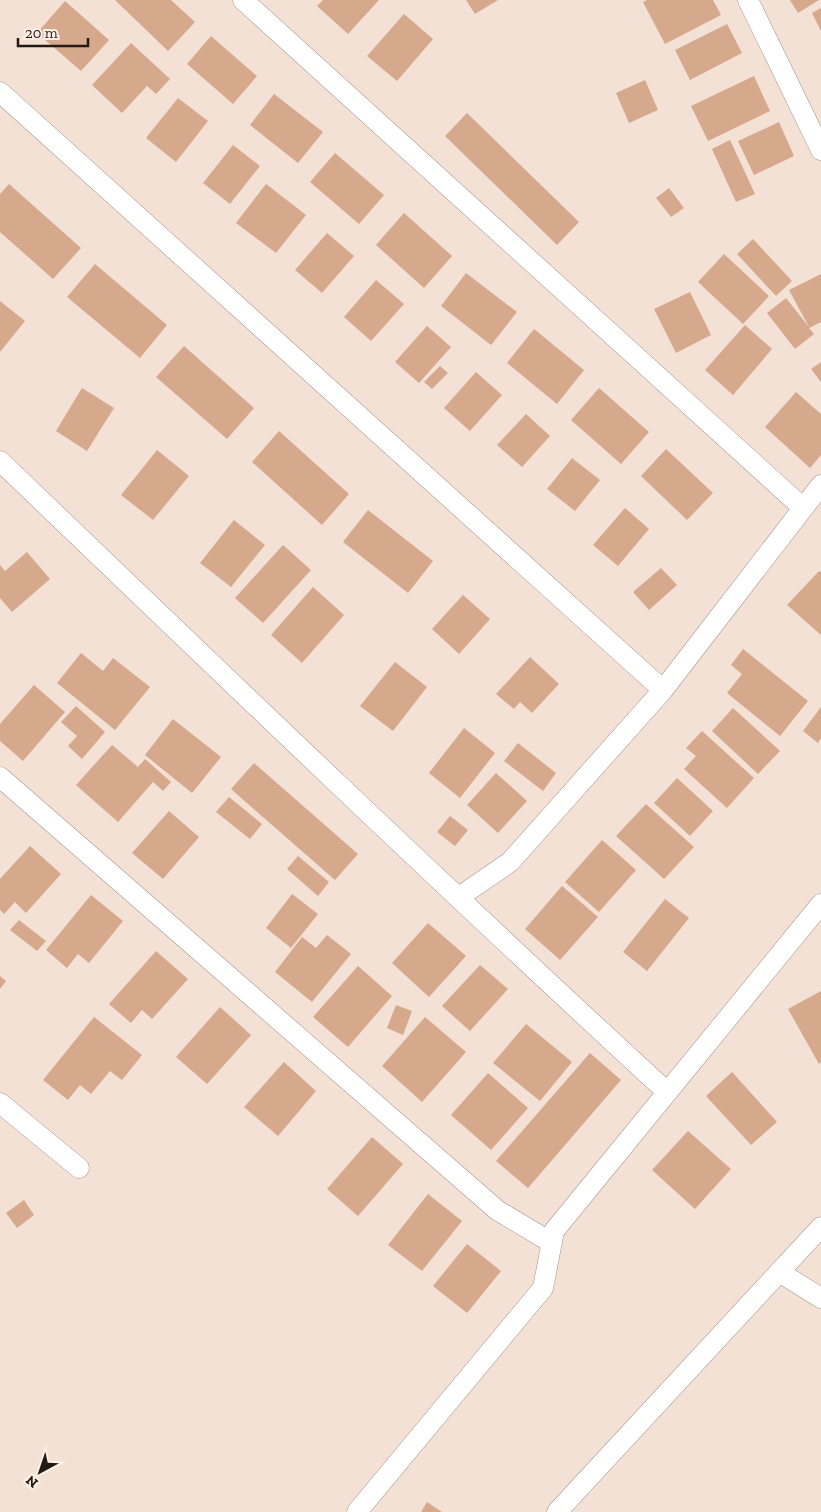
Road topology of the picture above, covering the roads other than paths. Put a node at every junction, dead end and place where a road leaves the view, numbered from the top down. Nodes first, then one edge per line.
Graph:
1 (242, 0) edge
2 (748, 0) edge
3 (0, 92) edge
4 (821, 150) edge
5 (0, 461) edge
6 (821, 485) edge
7 (803, 508) junction
8 (663, 690) junction
9 (0, 777) edge
10 (459, 897) junction
11 (821, 904) edge
12 (667, 1092) junction
13 (0, 1103) edge
14 (79, 1168) dead end
15 (821, 1227) edge
16 (552, 1243) junction
17 (779, 1272) junction
18 (821, 1298) edge
19 (357, 1512) edge
20 (557, 1512) edge

1 - 7 street
2 - 4 street
3 - 8 street
5 - 10 street
6 - 7 street
7 - 8 street
8 - 10 street
9 - 16 street
10 - 12 street
11 - 12 street
12 - 16 street
13 - 14 street
15 - 17 street
16 - 19 street
17 - 18 street
17 - 20 street

